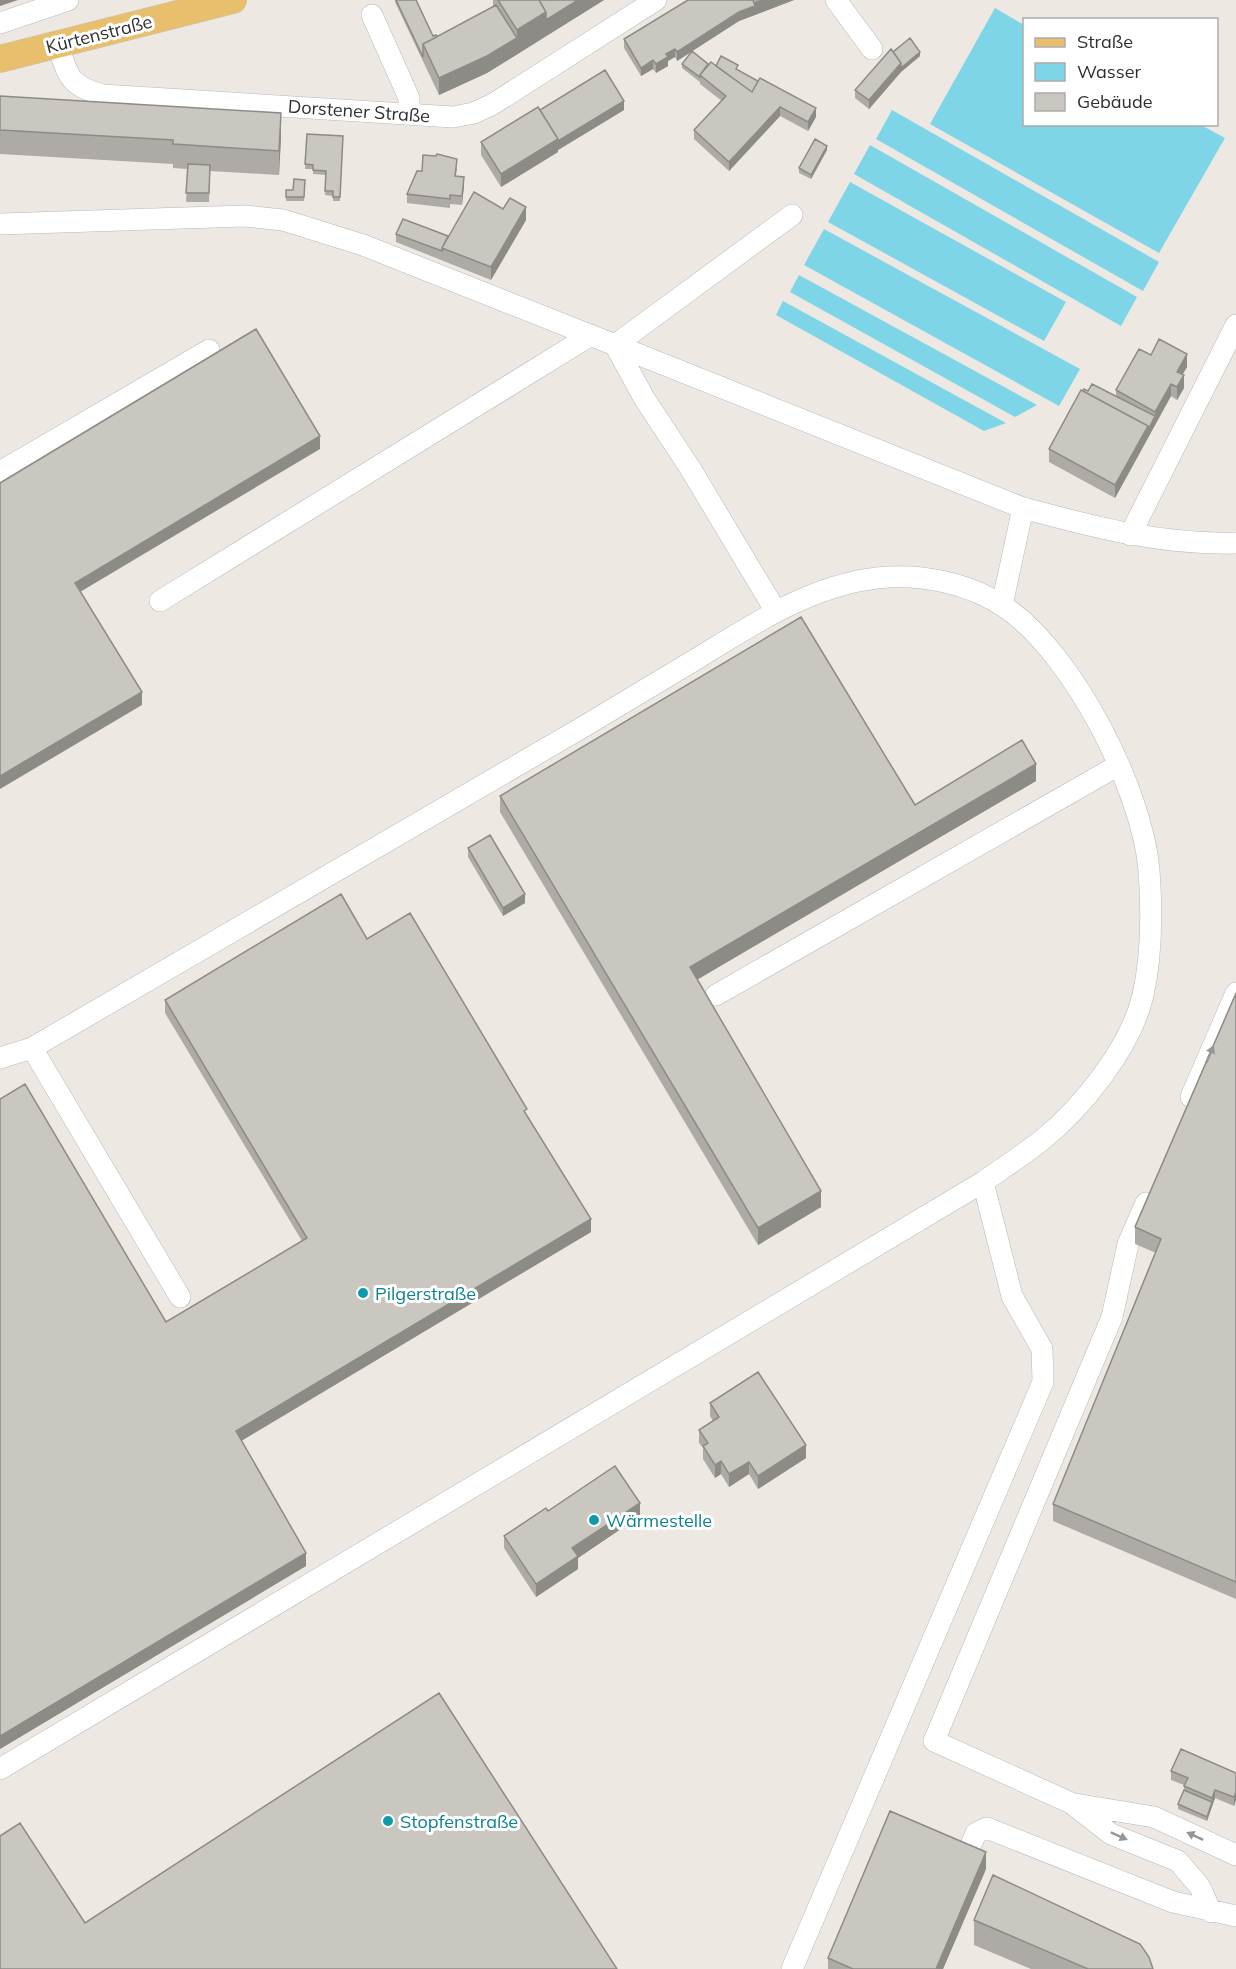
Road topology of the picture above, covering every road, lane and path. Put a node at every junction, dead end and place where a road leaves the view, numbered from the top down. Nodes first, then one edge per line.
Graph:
1 (68, 0) edge
2 (233, 0) edge
3 (656, 0) edge
4 (836, 0) edge
5 (372, 15) dead end
6 (0, 22) edge
7 (58, 45) junction
8 (872, 49) dead end
9 (0, 59) edge
10 (409, 114) junction
11 (792, 216) dead end
12 (0, 224) edge
13 (1236, 325) edge
14 (591, 335) junction
15 (615, 345) junction
16 (209, 350) dead end
17 (0, 471) edge
18 (1023, 508) junction
19 (1130, 535) junction
20 (1236, 543) edge
21 (160, 601) dead end
22 (1002, 604) junction
23 (775, 610) junction
24 (1119, 765) junction
25 (1236, 993) edge
26 (716, 995) dead end
27 (32, 1048) junction
28 (0, 1058) edge
29 (1184, 1113) edge
30 (983, 1182) junction
31 (1152, 1189) edge
32 (180, 1297) dead end
33 (0, 1769) edge
34 (1071, 1803) junction
35 (1236, 1855) edge
36 (965, 1859) edge
37 (1211, 1912) junction
38 (1236, 1916) edge
39 (792, 1969) edge

1 - 6 street, Kürtenstraße
2 - 7 main road, Kürtenstraße
3 - 10 street, Dorstener Straße
4 - 8 street
5 - 10 street
7 - 9 main road, Kürtenstraße
7 - 10 street, Dorstener Straße
11 - 15 street
12 - 14 street
13 - 19 street
14 - 15 street
14 - 21 street
15 - 18 street
15 - 23 street
16 - 17 street
18 - 19 street
18 - 22 street
19 - 20 street
22 - 23 street
22 - 24 street
23 - 27 street
24 - 26 street
24 - 30 street
29 -> 25 street
27 - 28 street
27 - 32 street
30 - 33 street
30 - 39 street
31 - 34 street
35 -> 34 street
34 -> 37 street
36 - 37 street
37 - 38 street

